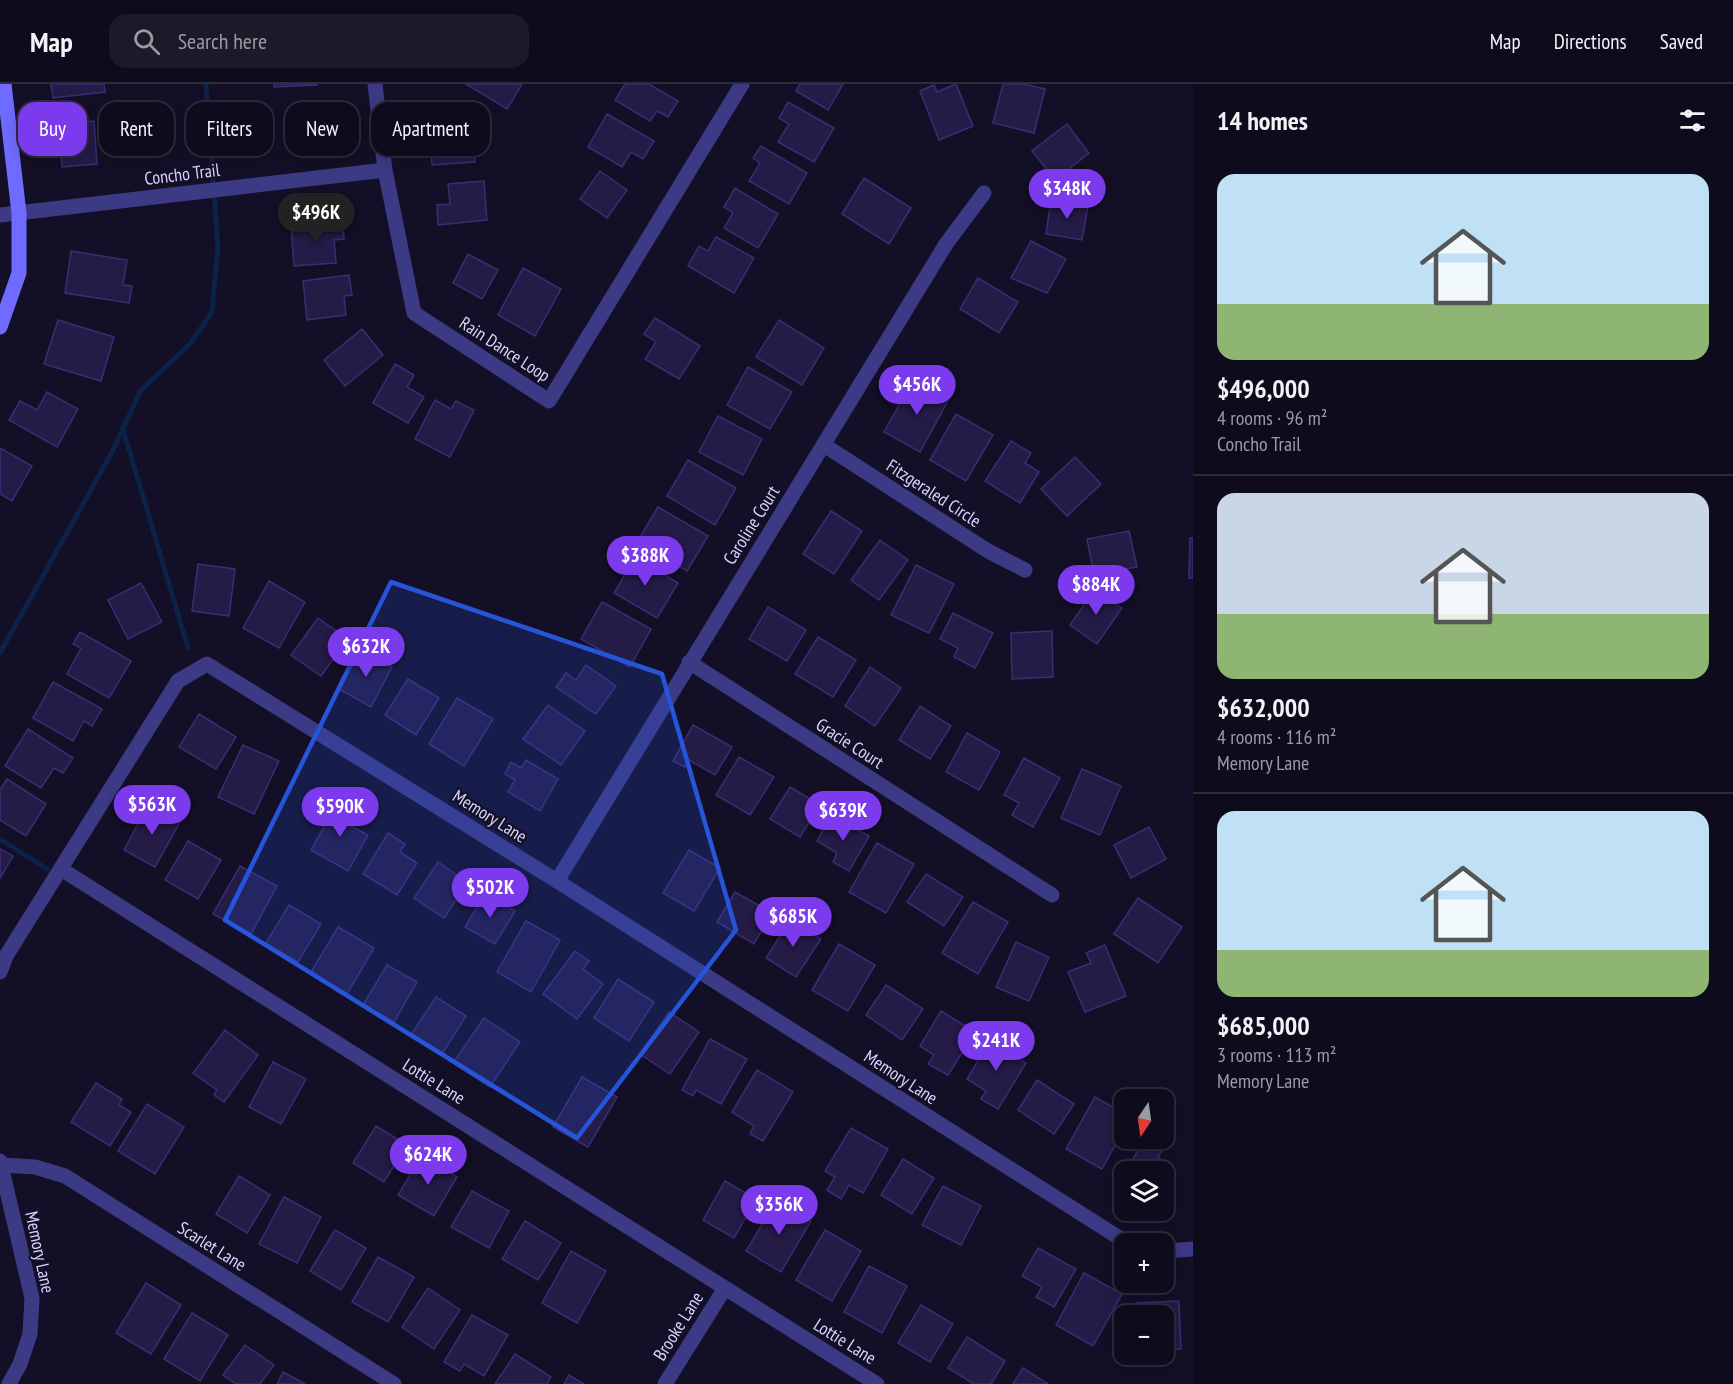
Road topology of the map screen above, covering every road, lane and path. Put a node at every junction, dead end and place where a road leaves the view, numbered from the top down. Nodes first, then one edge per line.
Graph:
1 (4, 84) edge
2 (375, 84) edge
3 (742, 84) edge
4 (385, 170) junction
5 (984, 193) dead end
6 (19, 213) junction
7 (0, 214) edge
8 (0, 327) edge
9 (824, 445) junction
10 (1025, 570) dead end
11 (689, 662) junction
12 (61, 869) junction
13 (557, 881) junction
14 (1052, 895) dead end
15 (0, 972) edge
16 (1, 1163) edge
17 (1114, 1234) edge
18 (1193, 1249) edge
19 (1174, 1250) edge
20 (725, 1288) junction
21 (9, 1384) edge
22 (394, 1384) edge
23 (665, 1384) edge
24 (877, 1384) edge

1 - 6 street
2 - 4 street, Rain Dance Loop
3 - 4 street, Rain Dance Loop
4 - 6 street, Concho Trail
5 - 9 street, Caroline Court
6 - 7 street, Concho Trail
6 - 8 street
9 - 10 street, Fitzgeraled Circle
9 - 11 street, Caroline Court
11 - 13 street, Caroline Court
11 - 14 street, Gracie Court
12 - 13 street, Memory Lane
12 - 15 street, Memory Lane
12 - 20 street, Lottie Lane
13 - 17 street, Memory Lane
16 - 21 street, Memory Lane
16 - 22 street, Scarlet Lane
18 - 19 street
20 - 23 street, Brooke Lane
20 - 24 street, Lottie Lane

